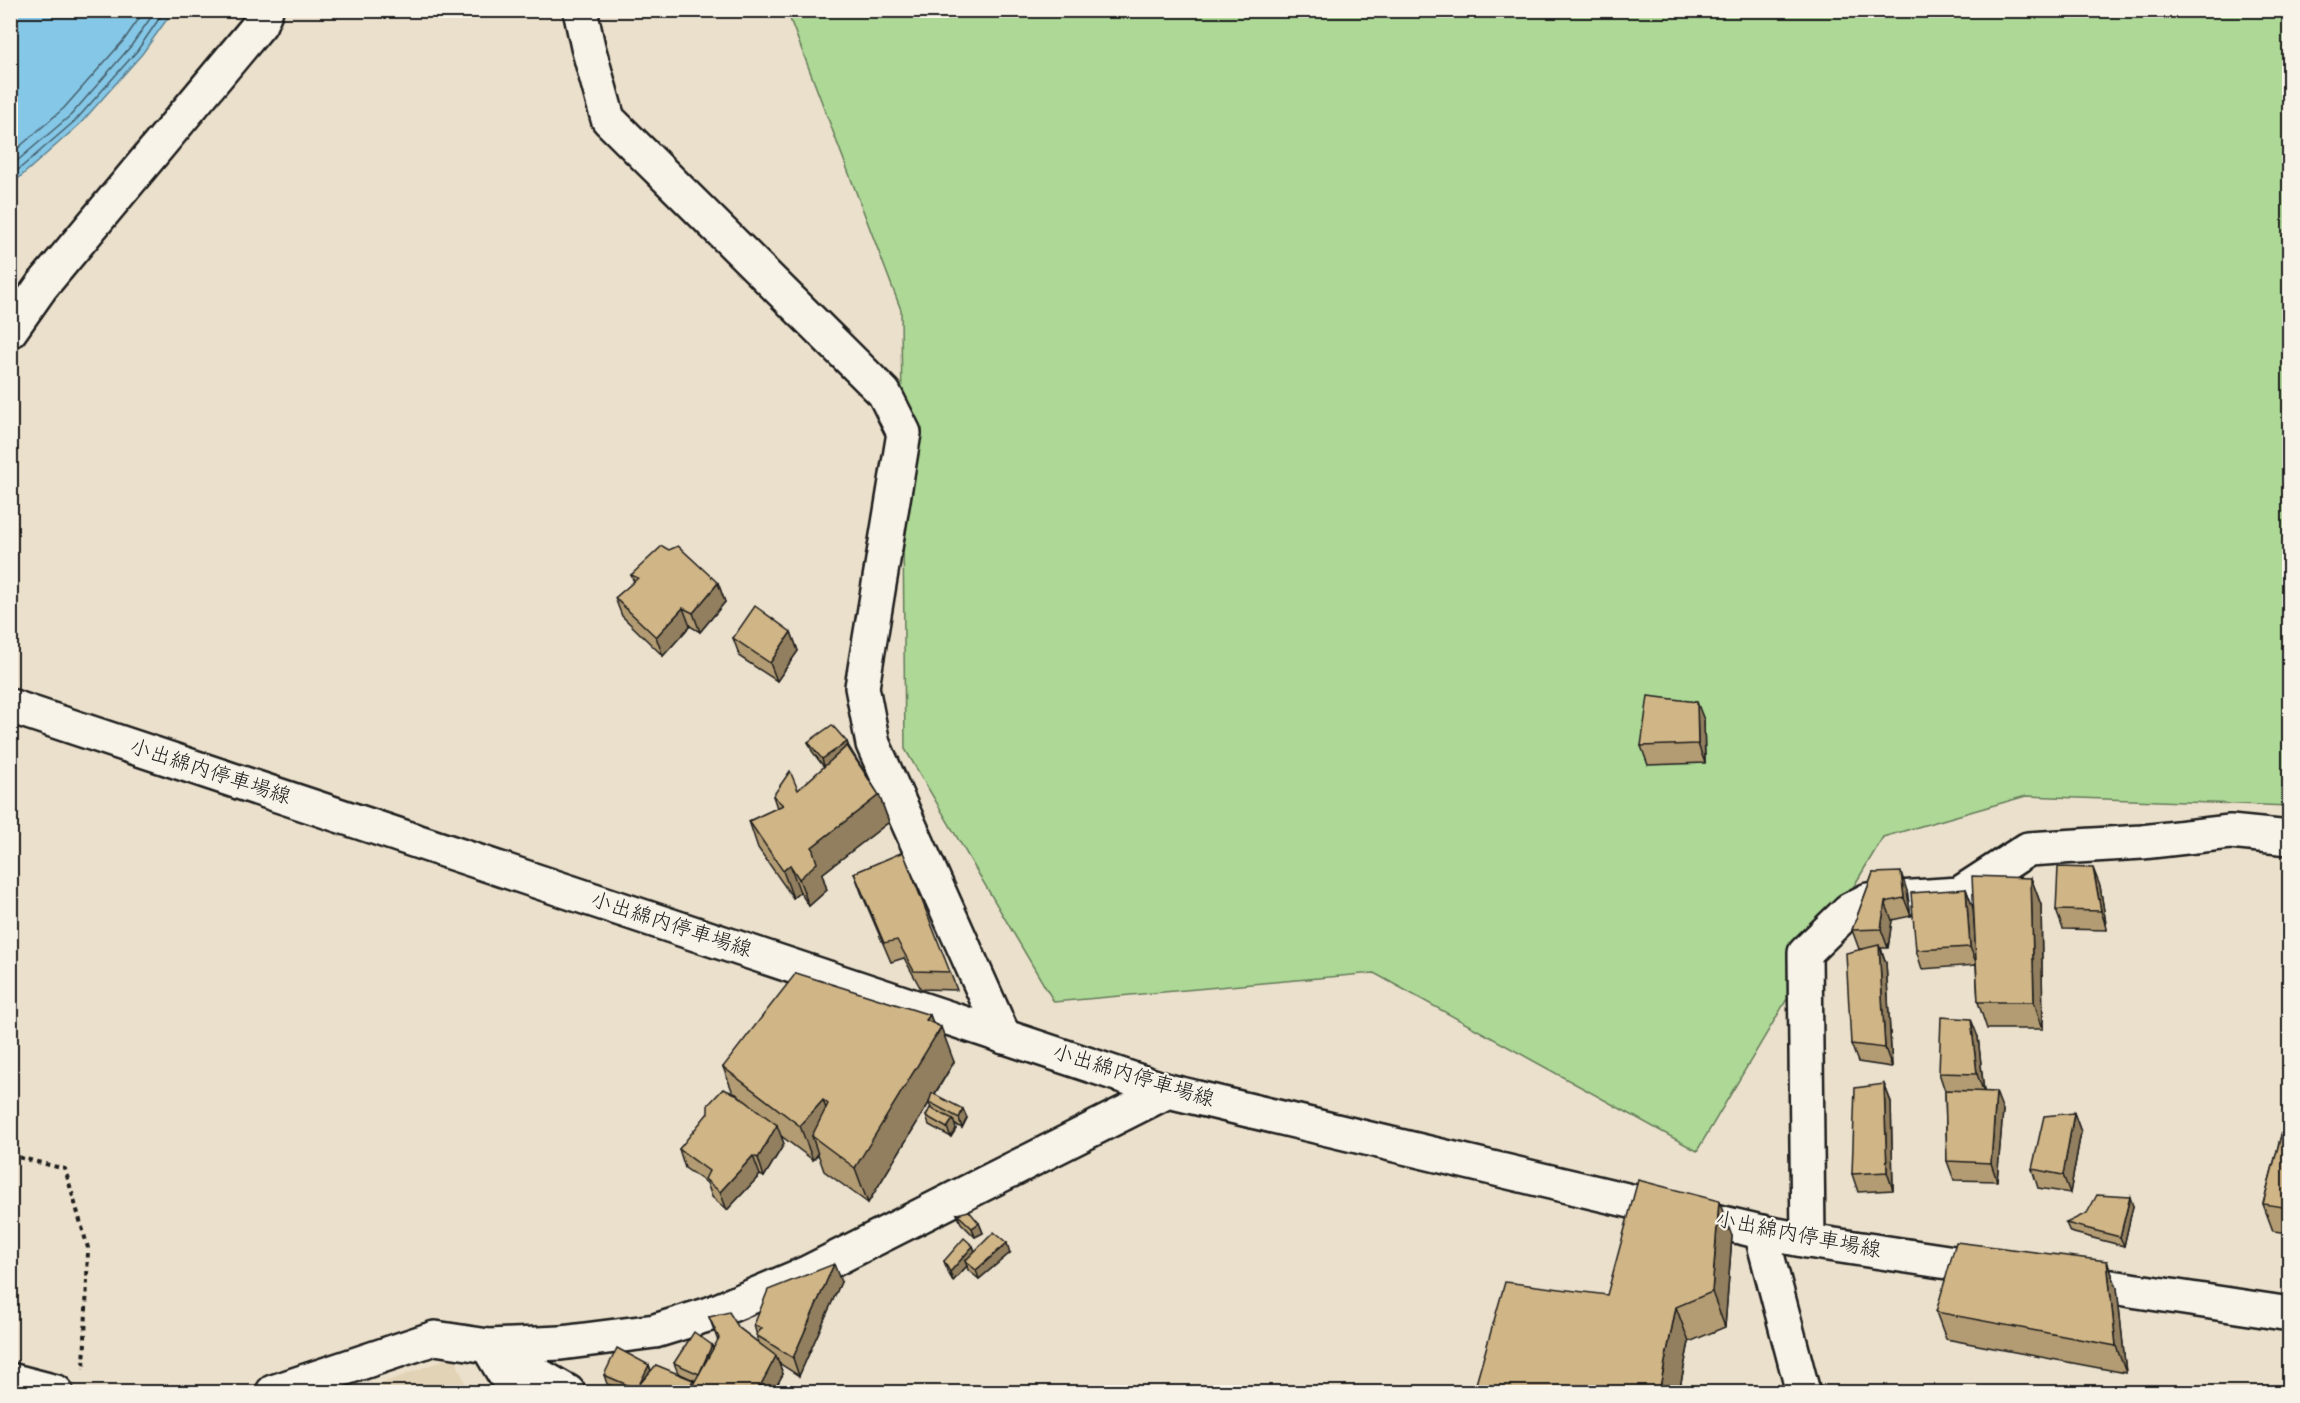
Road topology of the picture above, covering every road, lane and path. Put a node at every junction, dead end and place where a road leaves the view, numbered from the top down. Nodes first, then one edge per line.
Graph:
1 (266, 10) edge
2 (580, 10) edge
3 (10, 331) edge
4 (10, 706) edge
5 (2289, 838) edge
6 (1004, 1037) junction
7 (1168, 1091) junction
8 (10, 1155) edge
9 (1761, 1232) junction
10 (1808, 1241) junction
11 (2289, 1314) edge
12 (488, 1346) junction
13 (10, 1380) edge
14 (70, 1387) edge
15 (273, 1392) edge
16 (515, 1392) edge
17 (568, 1392) edge
18 (1803, 1392) edge

1 - 3 street
2 - 6 street
4 - 6 street, 小出綿内停車場線
5 - 10 street
6 - 7 street, 小出綿内停車場線
7 - 9 street, 小出綿内停車場線
7 - 12 street
8 - 14 path
9 - 10 street, 小出綿内停車場線
9 - 18 street
10 - 11 street, 小出綿内停車場線
12 - 15 street
12 - 16 street
12 - 17 street
13 - 14 street

